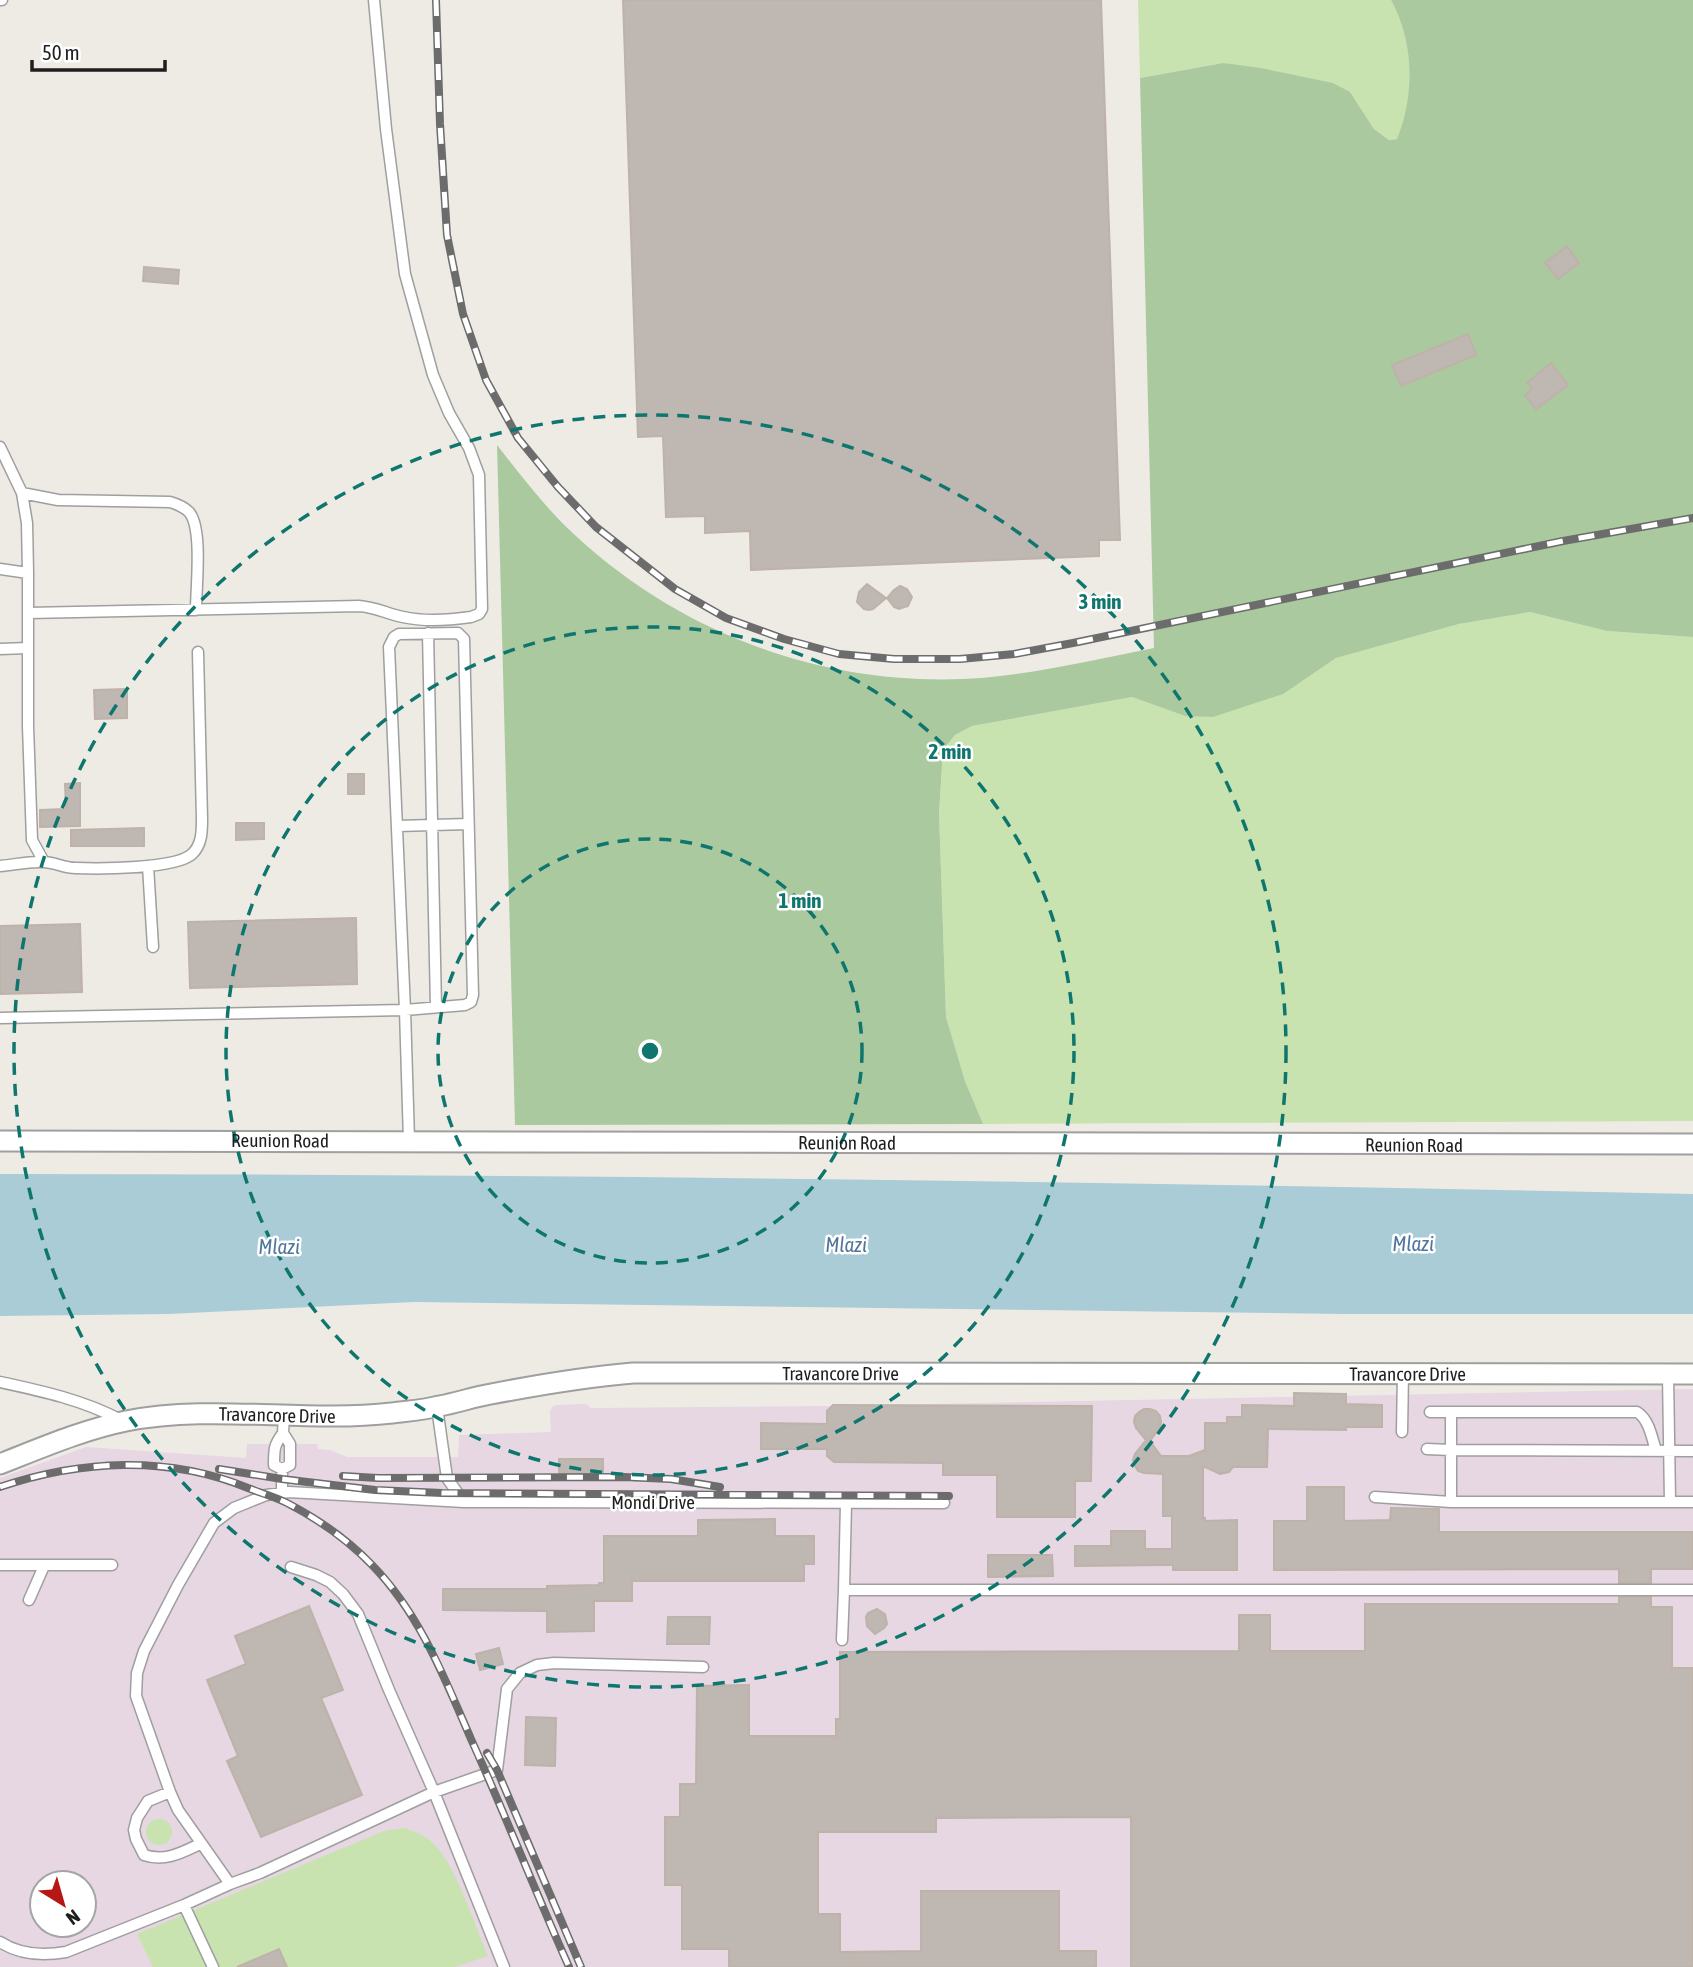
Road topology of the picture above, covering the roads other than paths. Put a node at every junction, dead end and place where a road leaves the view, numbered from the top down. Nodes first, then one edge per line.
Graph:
1 (373, 0) edge
2 (0, 447) edge
3 (5, 467) edge
4 (22, 493) junction
5 (0, 569) edge
6 (28, 573) junction
7 (196, 610) junction
8 (28, 613) junction
9 (428, 633) junction
10 (28, 648) junction
11 (0, 649) edge
12 (198, 652) dead end
13 (468, 824) junction
14 (431, 825) junction
15 (397, 826) junction
16 (44, 862) junction
17 (0, 866) edge
18 (148, 866) junction
19 (153, 947) dead end
20 (436, 1007) junction
21 (405, 1010) junction
22 (0, 1018) edge
23 (408, 1140) junction
24 (0, 1141) edge
25 (1693, 1144) edge
26 (1403, 1373) junction
27 (1668, 1374) junction
28 (1693, 1374) edge
29 (0, 1382) edge
30 (437, 1407) junction
31 (1430, 1412) dead end
32 (1451, 1412) junction
33 (124, 1422) junction
34 (284, 1424) junction
35 (1402, 1432) dead end
36 (1427, 1449) dead end
37 (1451, 1450) junction
38 (1656, 1451) junction
39 (1670, 1451) junction
40 (1693, 1451) edge
41 (0, 1464) edge
42 (282, 1469) junction
43 (282, 1493) junction
44 (1375, 1497) dead end
45 (464, 1502) junction
46 (1451, 1502) junction
47 (1670, 1502) junction
48 (1693, 1502) edge
49 (846, 1503) junction
50 (944, 1503) dead end
51 (0, 1565) edge
52 (112, 1565) dead end
53 (44, 1566) junction
54 (291, 1567) dead end
55 (844, 1590) junction
56 (1693, 1590) edge
57 (29, 1600) dead end
58 (842, 1640) dead end
59 (703, 1667) dead end
60 (170, 1792) junction
61 (434, 1792) junction
62 (200, 1844) junction
63 (230, 1884) junction
64 (184, 1905) junction
65 (0, 1942) edge
66 (214, 1967) edge
67 (504, 1967) edge

1 - 7 lane
2 - 3 lane
3 - 4 lane
4 - 6 lane
4 - 7 lane
5 - 6 lane
6 - 8 lane
7 - 8 lane
8 - 10 lane
9 - 13 lane
9 - 14 lane
9 - 15 lane
10 - 11 lane
10 - 16 lane
12 - 18 lane
13 - 14 lane
13 - 20 lane
14 - 15 lane
14 - 20 lane
15 - 21 lane
16 - 17 lane
16 - 18 lane
18 - 19 lane
20 - 21 lane
21 - 22 lane
21 - 23 lane
23 - 24 street, Reunion Road
23 - 25 street, Reunion Road
26 - 27 street, Travancore Drive
26 - 30 street, Travancore Drive
26 - 35 lane
27 - 28 street, Travancore Drive
27 - 39 lane
29 - 33 lane
30 - 34 street, Travancore Drive
30 - 45 lane
31 - 32 lane
32 - 37 lane
32 - 38 lane
33 - 34 street, Travancore Drive
33 - 41 street, Travancore Drive
34 - 42 lane
34 - 42 lane
36 - 37 lane
37 - 38 lane
37 - 46 lane
38 - 39 lane
39 - 40 lane
39 - 47 lane
42 - 43 lane
43 - 45 lane, Mondi Drive
43 - 60 lane, Mondi Drive
44 - 46 lane
45 - 49 lane, Mondi Drive
46 - 47 lane
47 - 48 lane
49 - 50 lane, Mondi Drive
49 - 55 lane
51 - 53 lane
52 - 53 lane
53 - 57 lane
54 - 61 lane
55 - 56 lane
55 - 58 lane
59 - 61 lane
60 - 62 lane, Mondi Drive
60 - 62 lane
61 - 63 lane
61 - 67 lane
62 - 63 lane, Mondi Drive
63 - 64 lane
64 - 65 lane
64 - 66 lane

